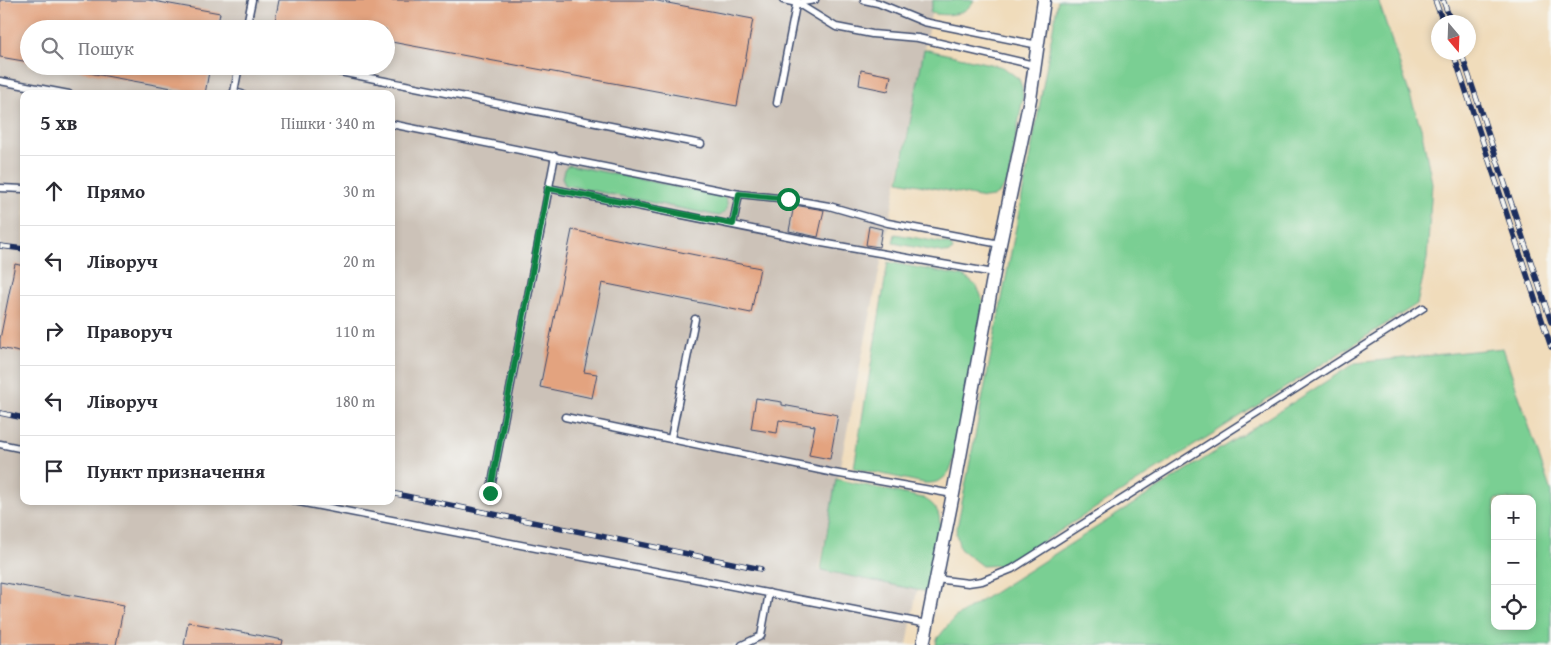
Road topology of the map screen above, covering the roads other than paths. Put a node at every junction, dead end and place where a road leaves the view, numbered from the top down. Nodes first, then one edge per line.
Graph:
1 (252, 0) edge
2 (783, 0) edge
3 (815, 0) edge
4 (864, 0) edge
5 (1044, 0) edge
6 (797, 1) edge
7 (248, 20) edge
8 (1038, 45) junction
9 (1034, 66) junction
10 (237, 75) edge
11 (355, 75) edge
12 (0, 81) edge
13 (48, 90) edge
14 (234, 90) edge
15 (777, 103) dead end
16 (395, 125) edge
17 (701, 144) dead end
18 (555, 156) junction
19 (0, 188) edge
20 (548, 188) junction
21 (20, 189) edge
22 (739, 194) junction
23 (733, 224) junction
24 (1000, 244) junction
25 (994, 273) junction
26 (1423, 308) dead end
27 (695, 318) dead end
28 (565, 417) dead end
29 (671, 438) junction
30 (0, 444) edge
31 (20, 448) edge
32 (490, 493) dead end
33 (953, 494) junction
34 (315, 505) edge
35 (936, 579) junction
36 (769, 593) junction
37 (927, 624) junction
38 (742, 645) edge
39 (923, 645) edge

1 - 7 lane
2 - 6 lane
3 - 6 lane
4 - 8 lane
5 - 8 street
6 - 9 lane
6 - 15 lane
8 - 9 street
9 - 24 street
10 - 14 lane
11 - 17 lane
12 - 13 lane
16 - 18 lane
18 - 20 lane
18 - 22 lane
19 - 21 lane
20 - 23 lane
20 - 32 lane
22 - 23 lane
22 - 24 lane
23 - 25 lane
24 - 25 street
25 - 33 street
26 - 35 lane
27 - 29 lane
28 - 29 lane
29 - 33 lane
30 - 31 lane
33 - 35 street
34 - 36 lane
35 - 37 street
36 - 37 lane
36 - 38 lane
37 - 39 street

